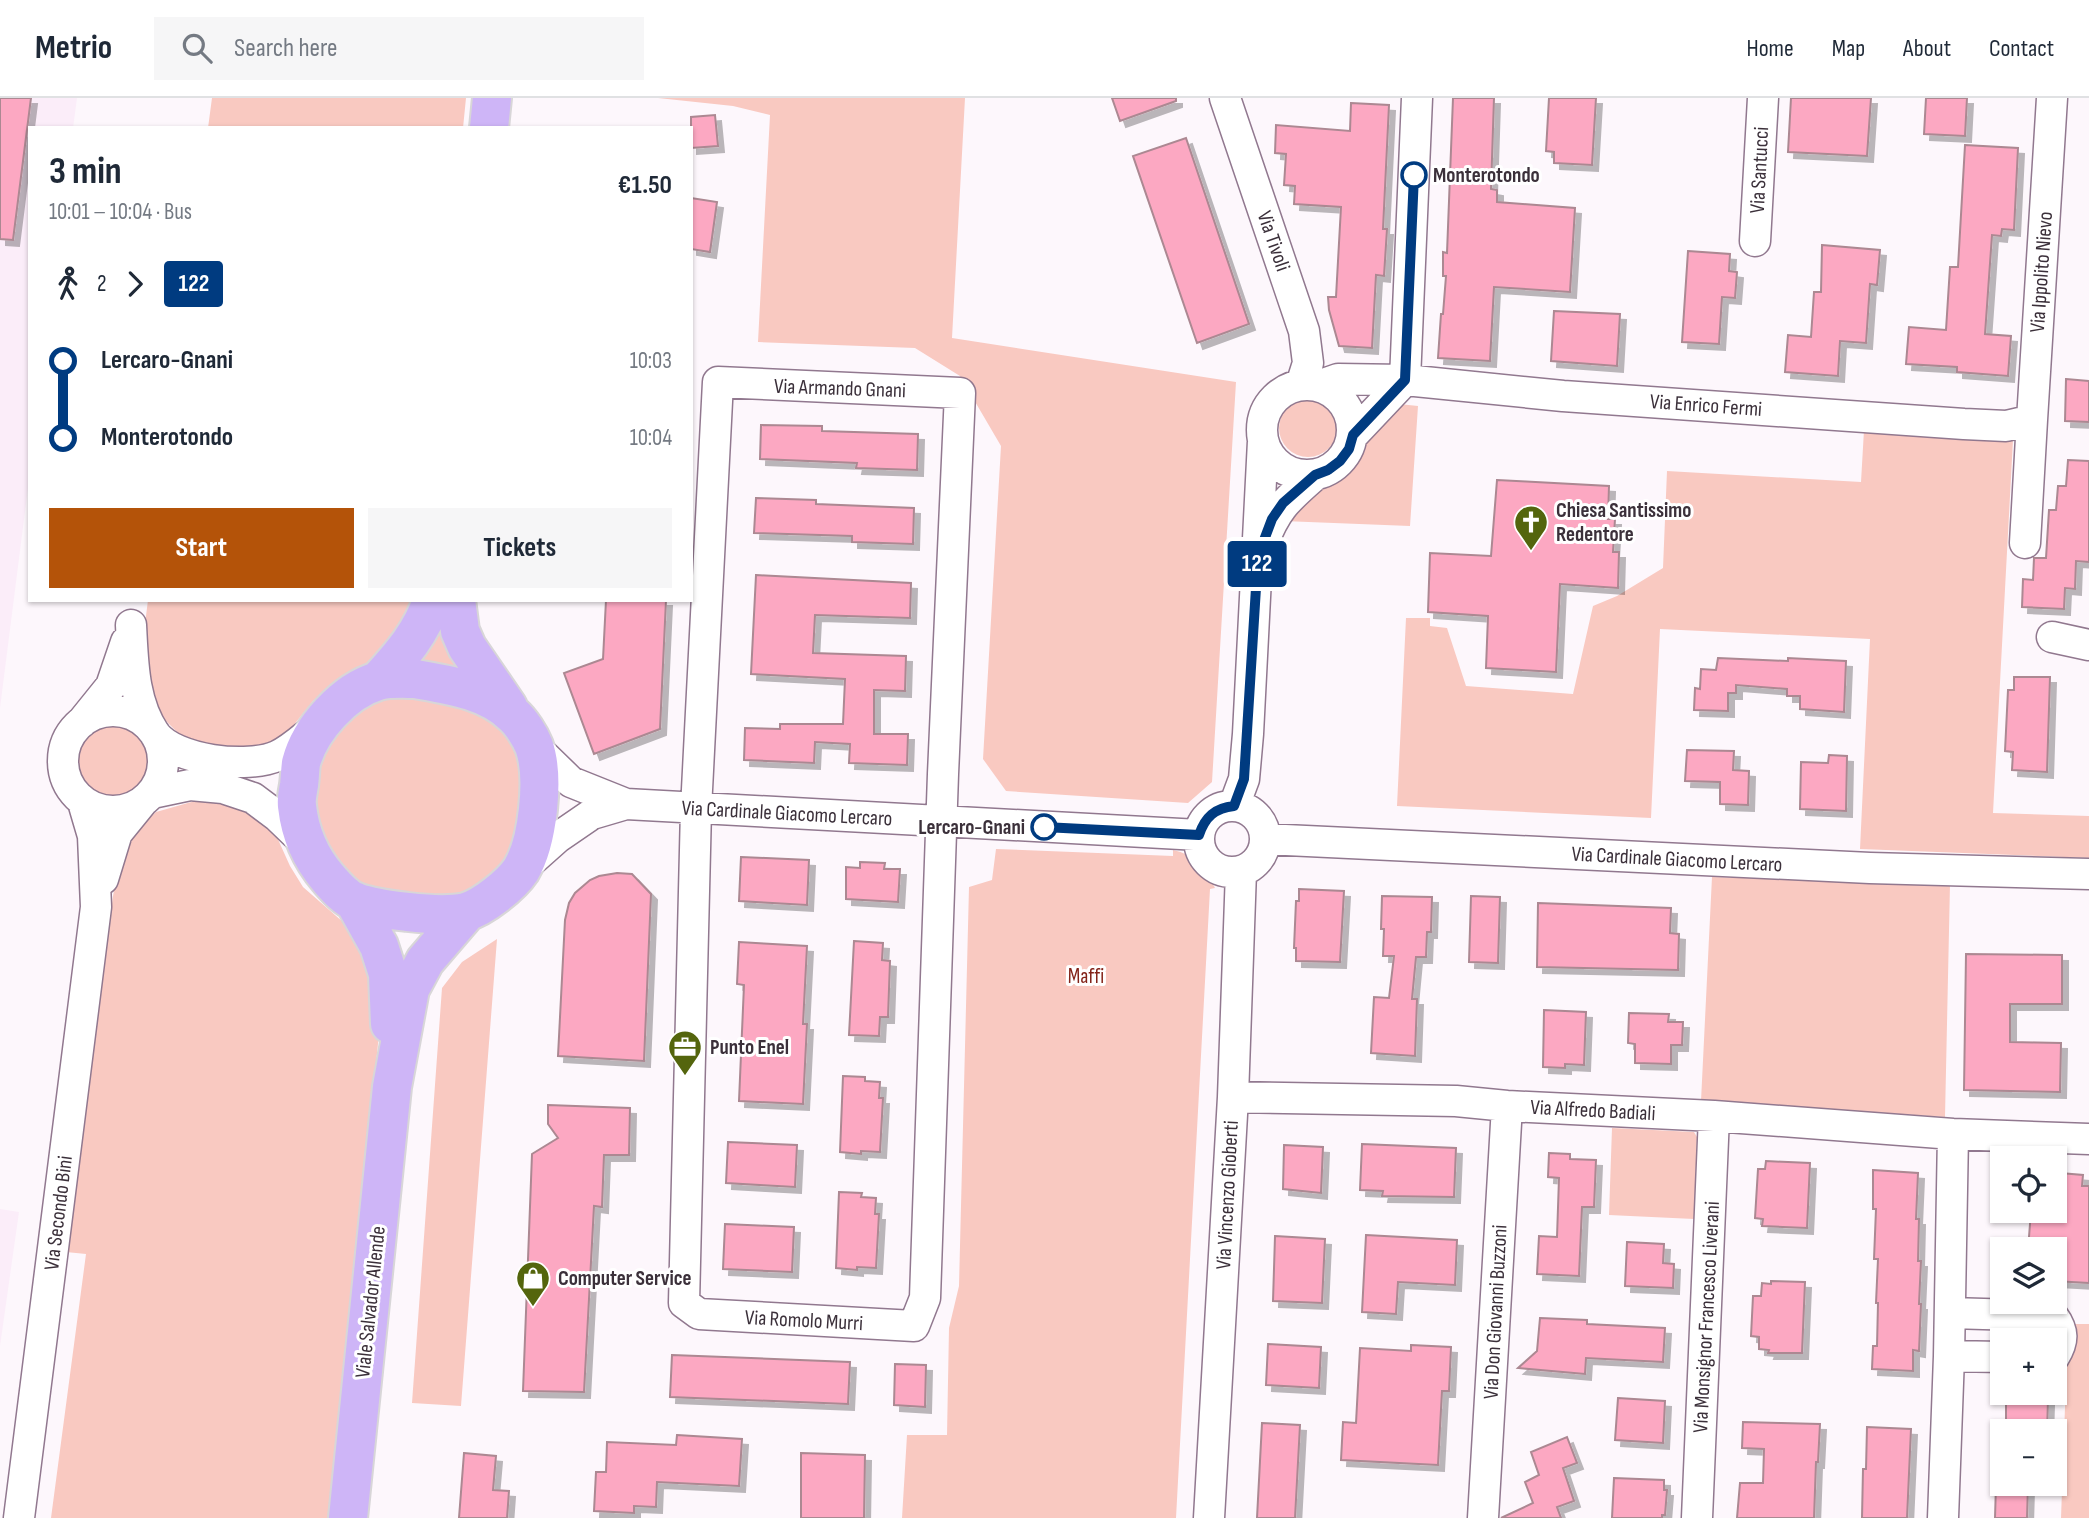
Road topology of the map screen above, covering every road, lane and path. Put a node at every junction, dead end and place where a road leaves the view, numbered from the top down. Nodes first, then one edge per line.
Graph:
1 (492, 98) edge
2 (1225, 98) edge
3 (1418, 98) edge
4 (1763, 98) edge
5 (2052, 98) edge
6 (489, 126) edge
7 (1755, 241) dead end
8 (1405, 380) junction
9 (1310, 385) junction
10 (2019, 423) junction
11 (1353, 435) junction
12 (1263, 441) junction
13 (1315, 475) junction
14 (2025, 543) dead end
15 (1258, 556) junction
16 (431, 602) edge
17 (456, 602) edge
18 (2052, 637) dead end
19 (2089, 645) edge
20 (379, 680) junction
21 (513, 715) junction
22 (82, 722) junction
23 (320, 725) junction
24 (156, 736) junction
25 (534, 746) junction
26 (148, 797) junction
27 (83, 802) junction
28 (626, 804) junction
29 (1234, 806) junction
30 (696, 809) junction
31 (943, 821) junction
32 (1199, 835) junction
33 (1266, 839) junction
34 (306, 844) junction
35 (521, 870) junction
36 (1241, 871) junction
37 (2089, 874) edge
38 (354, 901) junction
39 (96, 907) junction
40 (467, 912) junction
41 (392, 1087) junction
42 (1233, 1097) junction
43 (1507, 1106) junction
44 (1714, 1116) junction
45 (1953, 1134) junction
46 (2089, 1139) edge
47 (1950, 1313) junction
48 (2061, 1328) edge
49 (1949, 1356) junction
50 (1990, 1357) edge
51 (19, 1518) edge
52 (348, 1518) edge
53 (1209, 1518) edge
54 (1483, 1518) edge
55 (1696, 1518) edge
56 (1943, 1518) edge

1 - 6 main road
2 - 9 street, Via Tivoli
3 - 8 street
4 - 7 street, Via Santucci
5 - 10 street, Via Ippolito Nievo
8 - 9 street, Via Enrico Fermi
8 - 10 street, Via Enrico Fermi
8 - 11 street
9 - 11 street
9 - 12 street
10 - 14 street
11 - 13 street
12 - 13 street
12 - 15 street
13 - 15 street
15 - 29 street
16 - 20 main road
17 - 21 main road
18 - 19 street
20 - 21 main road
20 - 23 main road
21 - 25 main road
22 - 24 street
22 - 24 street
22 - 27 street
23 - 24 street
23 - 34 main road
24 - 26 street
25 - 28 street, Via Cardinale Giacomo Lercaro
25 - 35 main road
26 - 27 street
26 - 34 street
26 - 39 street, Via Secondo Bini
27 - 39 street, Via Secondo Bini
28 - 30 street, Via Cardinale Giacomo Lercaro
28 - 35 street, Via Cardinale Giacomo Lercaro
29 - 32 street
29 - 33 street
30 - 31 street, Via Cardinale Giacomo Lercaro
30 - 31 street, Via Armando Gnani
30 - 31 street, Via Romolo Murri
31 - 32 street, Via Cardinale Giacomo Lercaro
32 - 36 street
33 - 36 street
33 - 37 street, Via Cardinale Giacomo Lercaro
34 - 38 main road
35 - 40 main road
36 - 42 street, Via Vincenzo Gioberti
38 - 40 main road
38 - 41 main road, Viale Salvador Allende
39 - 51 street, Via Secondo Bini
40 - 41 main road, Viale Salvador Allende
41 - 52 main road, Viale Salvador Allende
42 - 43 street, Via Alfredo Badiali
42 - 53 street, Via Vincenzo Gioberti
43 - 44 street, Via Alfredo Badiali
43 - 54 street, Via Don Giovanni Buzzoni
44 - 45 street, Via Alfredo Badiali
44 - 55 street, Via Monsignor Francesco Liverani
45 - 46 street, Via Alfredo Badiali
45 - 47 street
47 - 48 street
47 - 49 street
49 - 50 street
49 - 56 street

